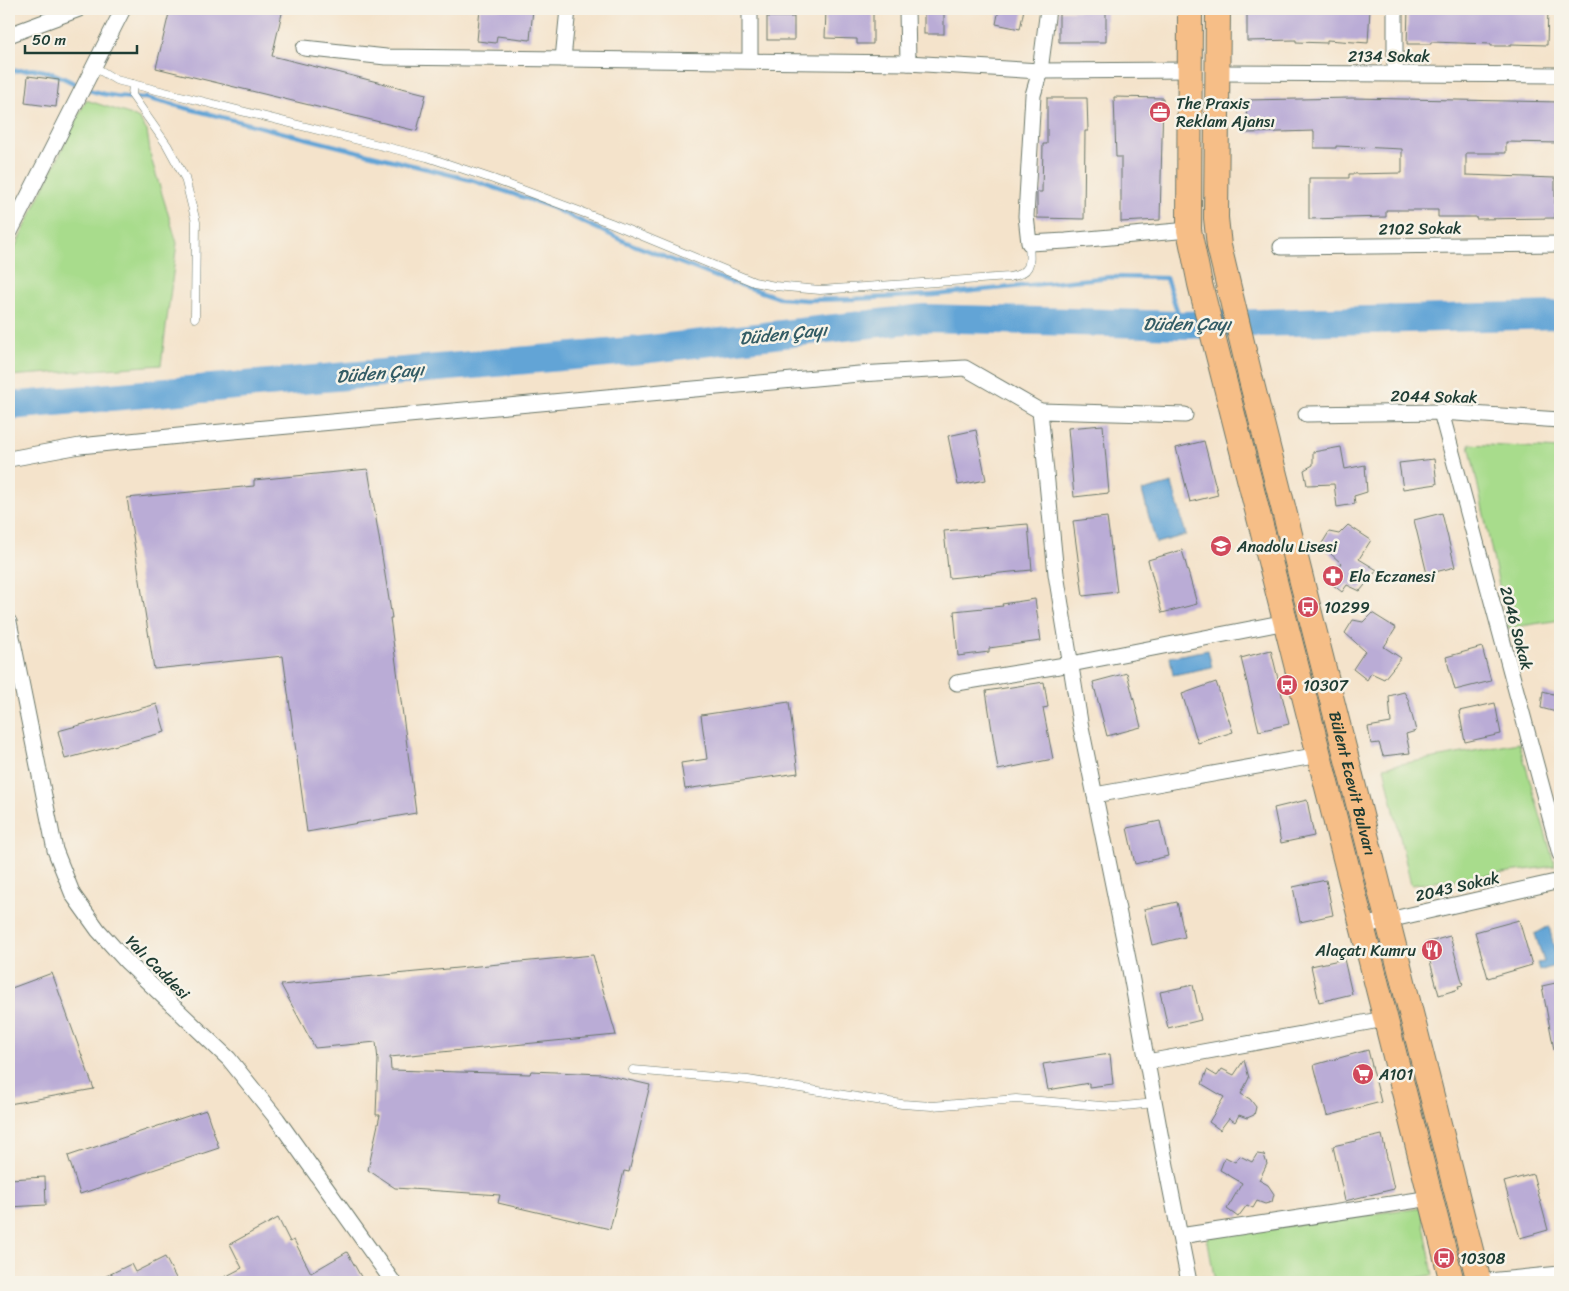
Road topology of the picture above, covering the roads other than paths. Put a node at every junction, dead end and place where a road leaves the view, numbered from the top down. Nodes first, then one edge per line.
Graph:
1 (79, 9) edge
2 (123, 9) edge
3 (568, 9) edge
4 (750, 9) edge
5 (907, 9) edge
6 (1048, 9) edge
7 (1190, 9) edge
8 (1218, 9) edge
9 (1395, 9) edge
10 (9, 35) edge
11 (304, 48) dead end
12 (564, 59) junction
13 (750, 60) junction
14 (908, 63) junction
15 (92, 69) junction
16 (1190, 70) junction
17 (1040, 71) junction
18 (1216, 73) junction
19 (1395, 73) junction
20 (1560, 75) edge
21 (133, 84) junction
22 (1189, 230) junction
23 (9, 234) edge
24 (1029, 243) junction
25 (1560, 244) edge
26 (1281, 247) dead end
27 (195, 318) dead end
28 (1040, 411) junction
29 (1441, 412) junction
30 (1306, 414) dead end
31 (1185, 415) dead end
32 (1560, 420) edge
33 (9, 459) edge
34 (9, 622) edge
35 (1286, 622) junction
36 (1071, 664) junction
37 (958, 683) dead end
38 (1319, 755) junction
39 (1095, 795) junction
40 (1560, 854) edge
41 (1560, 881) edge
42 (1387, 920) junction
43 (1362, 926) junction
44 (1385, 1019) junction
45 (1147, 1062) junction
46 (633, 1070) dead end
47 (1155, 1103) junction
48 (1431, 1198) junction
49 (1180, 1236) junction
50 (1560, 1274) edge
51 (394, 1282) edge
52 (1189, 1282) edge
53 (1452, 1282) edge
54 (1479, 1282) edge

1 - 10 street
2 - 15 street
3 - 12 street
4 - 13 street
5 - 14 street
6 - 17 street
7 - 16 main road, Bülent Ecevit Bulvarı
8 - 18 main road, Bülent Ecevit Bulvarı
9 - 19 street
11 - 12 street
12 - 13 street
13 - 14 street
14 - 17 street
15 - 21 lane
15 - 23 street
16 - 17 street
16 - 22 main road, Bülent Ecevit Bulvarı
17 - 24 street
18 - 19 street, 2134 Sokak
18 - 42 main road, Bülent Ecevit Bulvarı
19 - 20 street, 2134 Sokak
21 - 24 lane
21 - 27 lane
22 - 24 street
22 - 35 main road, Bülent Ecevit Bulvarı
25 - 26 street, 2102 Sokak
28 - 31 street
28 - 33 street
28 - 36 street
29 - 30 street, 2044 Sokak
29 - 32 street, 2044 Sokak
29 - 40 street, 2046 Sokak
34 - 51 street, Yalı Caddesi
35 - 36 street
35 - 38 main road, Bülent Ecevit Bulvarı
36 - 37 street
36 - 39 street
38 - 39 street
38 - 43 main road, Bülent Ecevit Bulvarı
39 - 45 street
41 - 42 street, 2043 Sokak
42 - 43 street, 2043 Sokak
42 - 54 main road, Bülent Ecevit Bulvarı
43 - 44 main road, Bülent Ecevit Bulvarı
44 - 45 street
44 - 48 main road, Bülent Ecevit Bulvarı
45 - 47 street
46 - 47 lane
47 - 49 street
48 - 49 street
48 - 53 main road, Bülent Ecevit Bulvarı
49 - 52 street
50 - 54 street

